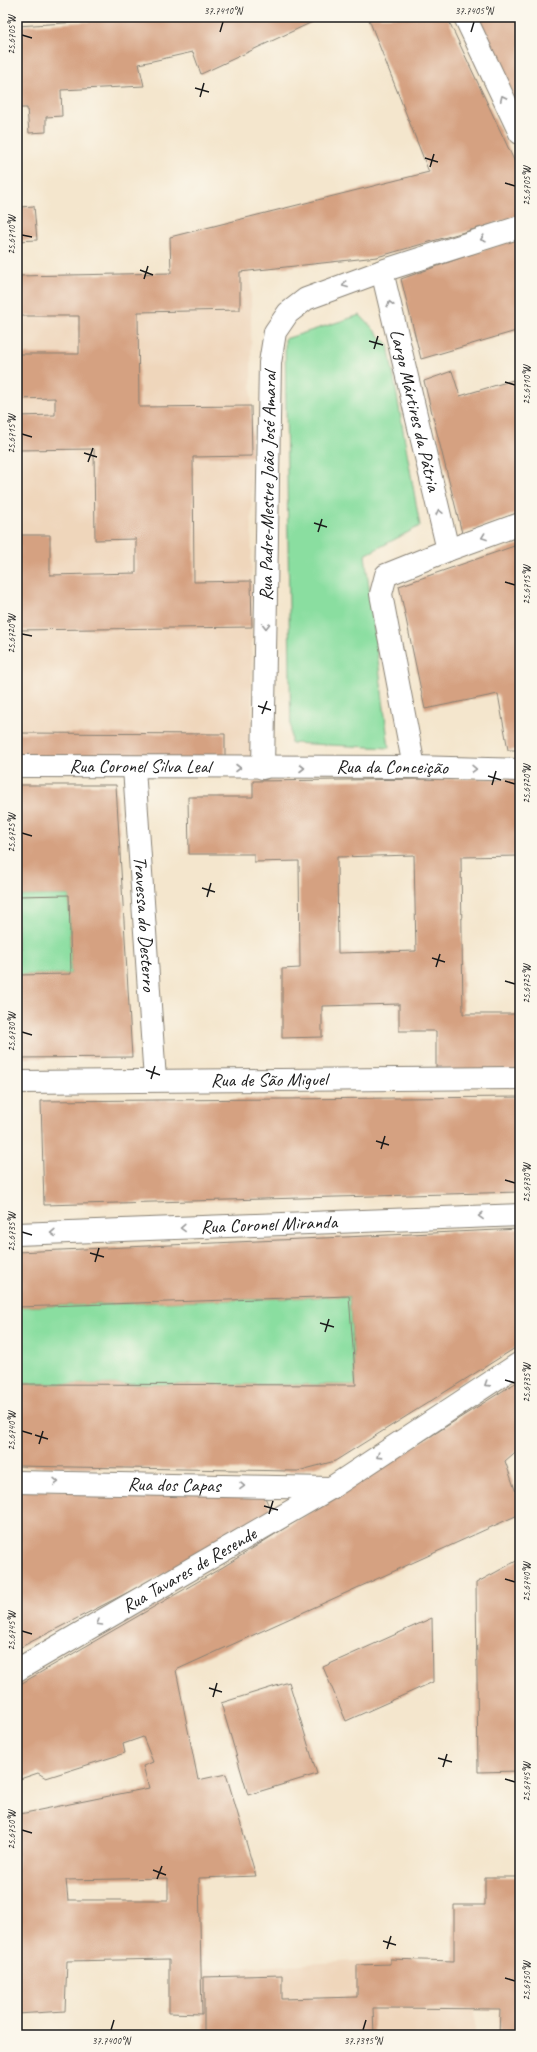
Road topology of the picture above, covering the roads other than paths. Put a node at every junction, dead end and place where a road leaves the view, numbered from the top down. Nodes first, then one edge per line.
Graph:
1 (465, 17) edge
2 (520, 133) edge
3 (520, 227) edge
4 (382, 271) junction
5 (520, 524) edge
6 (448, 550) junction
7 (17, 766) edge
8 (134, 768) junction
9 (263, 768) junction
10 (414, 768) junction
11 (520, 770) edge
12 (520, 1078) edge
13 (155, 1080) junction
14 (17, 1082) edge
15 (520, 1215) edge
16 (17, 1234) edge
17 (520, 1362) edge
18 (17, 1482) edge
19 (331, 1488) junction
20 (17, 1670) edge

2 -> 1 street
3 -> 4 street, Rua Padre-Mestre João José Amaral
6 -> 4 street, Largo Mártires da Pátria
4 -> 9 street, Rua Padre-Mestre João José Amaral
5 -> 6 street
6 - 10 street
7 - 8 street, Rua Coronel Silva Leal
8 -> 9 street, Rua Coronel Silva Leal
8 - 13 street, Travessa do Desterro
9 -> 10 street, Rua da Conceição
10 -> 11 street, Rua da Conceição
12 - 13 street, Rua de São Miguel
13 - 14 street, Rua de São Miguel
15 -> 16 street, Rua Coronel Miranda
17 -> 19 street, Rua Tavares de Resende
18 -> 19 street, Rua dos Capas
19 -> 20 street, Rua Tavares de Resende

